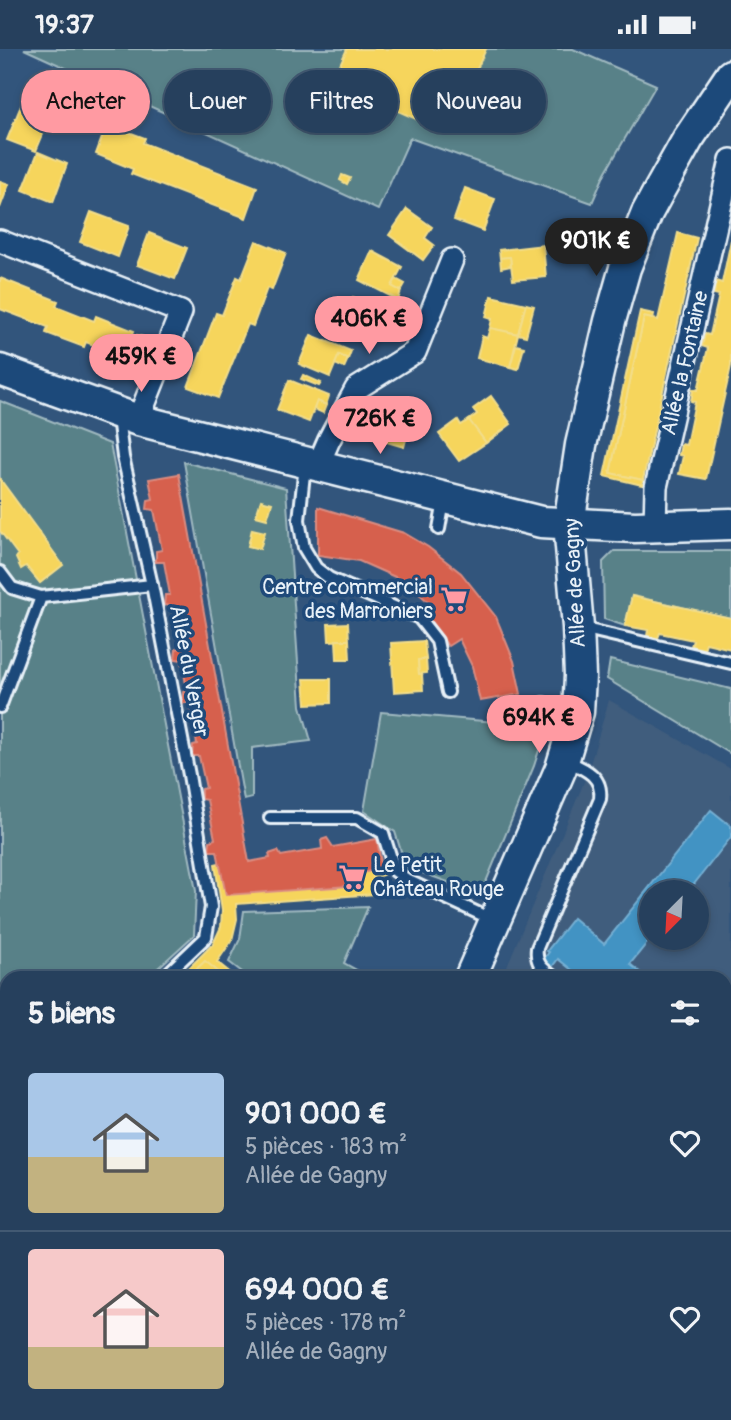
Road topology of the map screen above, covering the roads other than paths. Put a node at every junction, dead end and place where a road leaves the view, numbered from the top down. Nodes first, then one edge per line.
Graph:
1 (726, 91) edge
2 (731, 160) edge
3 (0, 241) edge
4 (452, 260) dead end
5 (0, 370) edge
6 (128, 417) junction
7 (311, 464) junction
8 (444, 499) junction
9 (569, 524) junction
10 (731, 524) edge
11 (655, 526) junction
12 (439, 529) dead end
13 (0, 572) edge
14 (152, 585) junction
15 (41, 597) junction
16 (578, 628) junction
17 (731, 663) edge
18 (448, 692) dead end
19 (543, 703) dead end
20 (0, 708) edge
21 (578, 712) junction
22 (564, 760) junction
23 (270, 818) dead end
24 (496, 921) junction
25 (170, 971) edge
26 (474, 971) edge
27 (546, 971) edge

1 - 9 main road, Allée de Gagny
2 - 11 street, Allée la Fontaine
3 - 6 street
4 - 7 street
5 - 6 main road
6 - 7 main road
6 - 14 lane, Allée du Verger
7 - 8 main road
7 - 18 lane
8 - 9 main road
8 - 12 lane
9 - 11 main road
9 - 16 main road, Allée de Gagny
10 - 11 main road
13 - 15 lane
14 - 15 lane
14 - 25 lane, Allée du Verger
15 - 20 lane
16 - 17 lane
16 - 21 main road, Allée de Gagny
19 - 21 lane
21 - 22 main road, Allée de Gagny
22 - 24 main road, Allée de Gagny
22 - 27 lane
23 - 24 lane
24 - 26 main road, Allée de Gagny

